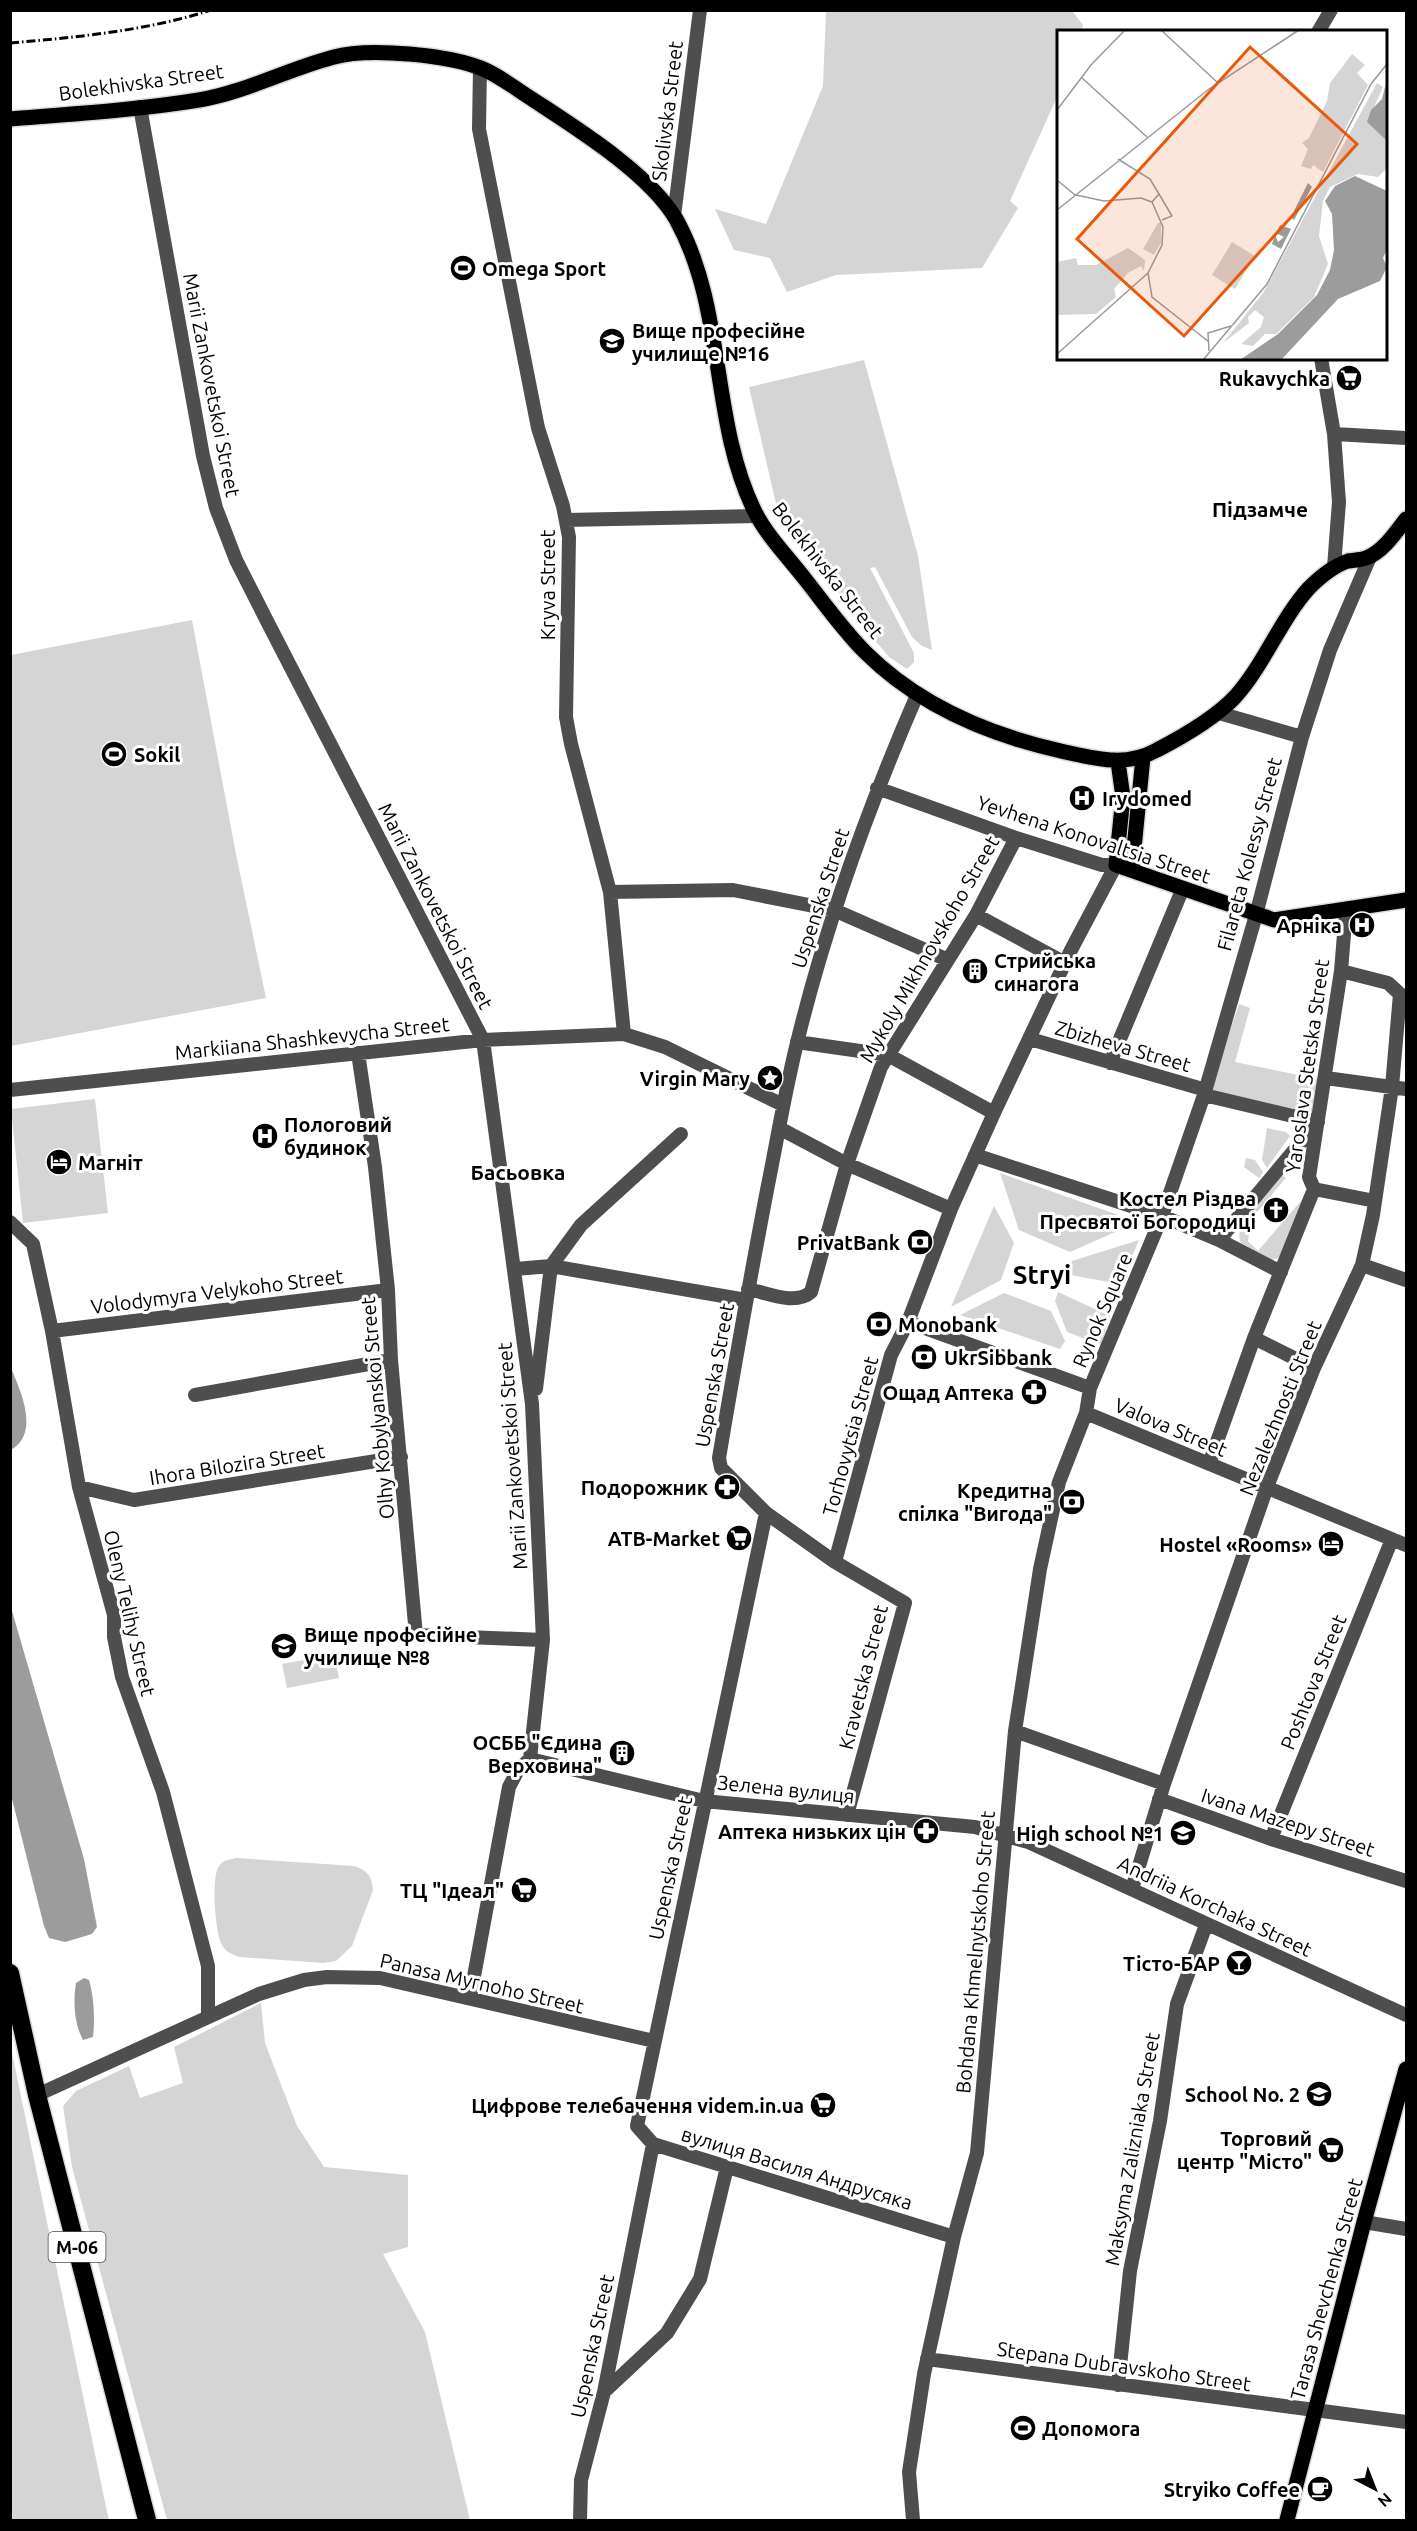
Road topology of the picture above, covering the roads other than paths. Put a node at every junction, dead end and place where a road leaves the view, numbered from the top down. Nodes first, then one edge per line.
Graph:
1 (700, 10) edge
2 (1331, 10) edge
3 (1318, 30) edge
4 (480, 67) junction
5 (140, 107) junction
6 (10, 118) edge
7 (674, 216) junction
8 (1321, 360) edge
9 (1334, 434) junction
10 (1407, 438) edge
11 (757, 516) junction
12 (1407, 519) edge
13 (566, 520) junction
14 (1370, 557) junction
15 (1334, 567) junction
16 (917, 695) junction
17 (1219, 713) junction
18 (1302, 737) junction
19 (1143, 757) junction
20 (1118, 762) junction
21 (877, 788) junction
22 (1016, 838) junction
23 (1116, 865) junction
24 (1132, 869) junction
25 (1183, 888) junction
26 (610, 892) junction
27 (1407, 900) edge
28 (834, 910) junction
29 (1346, 910) junction
30 (976, 915) junction
31 (1256, 915) junction
32 (948, 960) junction
33 (1065, 963) junction
34 (1341, 971) junction
35 (624, 1034) junction
36 (1030, 1039) junction
37 (483, 1040) junction
38 (797, 1042) junction
39 (358, 1053) junction
40 (888, 1055) junction
41 (1110, 1063) junction
42 (1326, 1078) junction
43 (1400, 1088) edge
44 (10, 1090) edge
45 (1205, 1093) junction
46 (783, 1105) junction
47 (994, 1113) junction
48 (1318, 1122) junction
49 (779, 1128) junction
50 (681, 1134) dead end
51 (975, 1155) junction
52 (847, 1164) junction
53 (1314, 1190) junction
54 (1375, 1201) junction
55 (951, 1209) junction
56 (1162, 1216) junction
57 (10, 1222) edge
58 (1220, 1240) junction
59 (1362, 1265) junction
60 (551, 1266) junction
61 (515, 1269) junction
62 (1281, 1272) junction
63 (1407, 1280) edge
64 (387, 1290) junction
65 (747, 1295) junction
66 (908, 1322) junction
67 (52, 1330) junction
68 (1254, 1338) junction
69 (391, 1360) junction
70 (1314, 1368) junction
71 (1090, 1388) junction
72 (195, 1395) dead end
73 (1086, 1413) junction
74 (533, 1415) junction
75 (401, 1457) junction
76 (1209, 1464) junction
77 (80, 1487) junction
78 (1267, 1487) junction
79 (766, 1513) junction
80 (1392, 1539) junction
81 (1407, 1545) edge
82 (835, 1562) junction
83 (543, 1640) junction
84 (1015, 1731) junction
85 (530, 1759) junction
86 (1164, 1784) junction
87 (1159, 1799) junction
88 (704, 1801) junction
89 (847, 1815) junction
90 (1006, 1836) junction
91 (1271, 1839) junction
92 (1407, 1881) edge
93 (1132, 1889) junction
94 (1206, 1925) junction
95 (10, 1973) edge
96 (470, 1998) junction
97 (1407, 2015) edge
98 (208, 2017) junction
99 (654, 2042) junction
100 (1407, 2069) edge
101 (38, 2095) junction
102 (637, 2126) joint
103 (653, 2144) junction
104 (727, 2167) junction
105 (1364, 2222) junction
106 (1407, 2229) edge
107 (954, 2237) junction
108 (927, 2359) junction
109 (1118, 2385) junction
110 (604, 2392) junction
111 (1316, 2411) junction
112 (1407, 2422) edge
113 (147, 2520) edge
114 (580, 2520) edge
115 (913, 2520) edge
116 (1287, 2520) edge

1 - 7 street, Skolivska Street
2 - 3 street
4 - 5 main road, Bolekhivska Street
4 - 7 main road, Bolekhivska Street
4 - 13 street, Kryva Street
5 - 6 main road, Bolekhivska Street
5 - 37 street, Marii Zankovetskoi Street
7 - 11 main road, Bolekhivska Street
8 - 9 street
9 - 10 street
9 - 15 street
11 - 13 street
11 - 16 main road, Bolekhivska Street
12 - 14 main road, Filareta Kolessy Street
13 - 26 street, Kryva Street
14 - 15 main road
14 - 18 street, Filareta Kolessy Street
15 - 17 main road
16 - 20 main road, Bolekhivska Street
16 - 21 street, Uspenska Street
17 - 18 street
17 - 19 main road
18 - 31 street, Filareta Kolessy Street
19 - 20 main road
19 - 24 main road
20 - 23 main road
21 - 22 street, Yevhena Konovaltsia Street
21 - 28 street, Uspenska Street
22 - 23 street, Yevhena Konovaltsia Street
22 - 30 street, Mykoly Mikhnovskoho Street
23 - 24 main road, Yevhena Konovaltsia Street
23 - 33 street
24 - 25 main road, Yevhena Konovaltsia Street
25 - 31 main road, Yevhena Konovaltsia Street
25 - 41 street
26 - 28 street
26 - 35 street, Kryva Street
27 - 29 main road, Yevhena Konovaltsia Street
28 - 32 street
28 - 38 street, Uspenska Street
29 - 31 main road, Yevhena Konovaltsia Street
29 - 34 street, Yaroslava Stetska Street
30 - 32 street, Mykoly Mikhnovskoho Street
30 - 33 street
31 - 45 street, Filareta Kolessy Street
32 - 40 street, Mykoly Mikhnovskoho Street
33 - 36 street
34 - 42 street, Yaroslava Stetska Street
34 - 43 street, Nezalezhnosti Street
35 - 37 street, Markiiana Shashkevycha Street
35 - 46 street, Markiiana Shashkevycha Street
36 - 41 street, Zbizheva Street
36 - 47 street
37 - 39 street, Markiiana Shashkevycha Street
37 - 61 street, Marii Zankovetskoi Street
38 - 40 street
38 - 46 street, Uspenska Street
39 - 44 street, Markiiana Shashkevycha Street
39 - 64 street, Olhy Kobylyanskoi Street
40 - 47 street
40 - 52 street, Mykoly Mikhnovskoho Street
41 - 45 street, Zbizheva Street
42 - 43 street
42 - 48 street, Yaroslava Stetska Street
43 - 54 street, Nezalezhnosti Street
45 - 48 street, Zbizheva Street
45 - 56 street, Filareta Kolessy Street
46 - 49 street, Uspenska Street
47 - 51 street
48 - 53 street, Yaroslava Stetska Street
48 - 58 street
49 - 52 street
49 - 65 street, Uspenska Street
50 - 60 street
51 - 55 street
51 - 56 street
52 - 55 street
52 - 65 street, Mykoly Mikhnovskoho Street
53 - 54 street
53 - 62 street
54 - 59 street, Nezalezhnosti Street
55 - 66 street
56 - 58 street
56 - 71 street, Rynok Square
57 - 67 street, Oleny Telihy Street
58 - 62 street
59 - 63 street
59 - 70 street, Nezalezhnosti Street
60 - 61 street, Mykoly Mikhnovskoho Street
60 - 65 street, Mykoly Mikhnovskoho Street
60 - 74 street
61 - 74 street, Marii Zankovetskoi Street
62 - 68 street
64 - 67 street, Volodymyra Velykoho Street
64 - 69 street, Olhy Kobylyanskoi Street
65 - 79 street, Uspenska Street
66 - 71 street, Rynok Square
66 - 82 street, Torhovytsia Street
67 - 77 street, Oleny Telihy Street
68 - 70 street
68 - 76 street
69 - 72 street
69 - 75 street, Olhy Kobylyanskoi Street
70 - 78 street, Nezalezhnosti Street
71 - 73 street, Bohdana Khmelnytskoho Street
73 - 76 street, Valova Street
73 - 84 street, Bohdana Khmelnytskoho Street
74 - 83 street, Marii Zankovetskoi Street
75 - 77 street, Ihora Bilozira Street
75 - 83 street, Olhy Kobylyanskoi Street
76 - 78 street, Valova Street
77 - 98 street, Oleny Telihy Street
78 - 80 street, Valova Street
78 - 86 street, Nezalezhnosti Street
79 - 82 street, Kravetska Street
79 - 88 street, Uspenska Street
80 - 81 street, Valova Street
80 - 91 street, Poshtova Street
82 - 89 street, Kravetska Street
83 - 85 street, Marii Zankovetskoi Street
84 - 86 street
84 - 90 street, Bohdana Khmelnytskoho Street
85 - 88 street, Зелена вулиця
85 - 96 street
86 - 87 street, Nezalezhnosti Street
87 - 91 street, Ivana Mazepy Street
87 - 93 street, Nezalezhnosti Street
88 - 89 street, Зелена вулиця
88 - 99 street, Uspenska Street
89 - 90 street, Зелена вулиця
90 - 93 street, Andriia Korchaka Street
90 - 107 street, Bohdana Khmelnytskoho Street
91 - 92 street, Ivana Mazepy Street
93 - 94 street, Andriia Korchaka Street
94 - 97 street, Andriia Korchaka Street
94 - 109 street, Maksyma Zalizniaka Street
95 - 101 highway, М-06
96 - 98 street, Panasa Myrnoho Street
96 - 99 street, Panasa Myrnoho Street
98 - 101 street, Panasa Myrnoho Street
99 - 102 street, Uspenska Street
100 - 105 main road, Tarasa Shevchenka Street
101 - 113 highway, М-06
102 - 103 street, вулиця Василя Андрусяка
103 - 104 street, вулиця Василя Андрусяка
103 - 110 street, Uspenska Street
104 - 107 street, вулиця Василя Андрусяка
104 - 110 street
105 - 106 street
105 - 111 main road, Tarasa Shevchenka Street
107 - 108 street, Bohdana Khmelnytskoho Street
108 - 109 street, Stepana Dubravskoho Street
108 - 115 street, Bohdana Khmelnytskoho Street
109 - 111 street, Stepana Dubravskoho Street
110 - 114 street, Uspenska Street
111 - 112 street, Stepana Dubravskoho Street
111 - 116 main road, Tarasa Shevchenka Street

